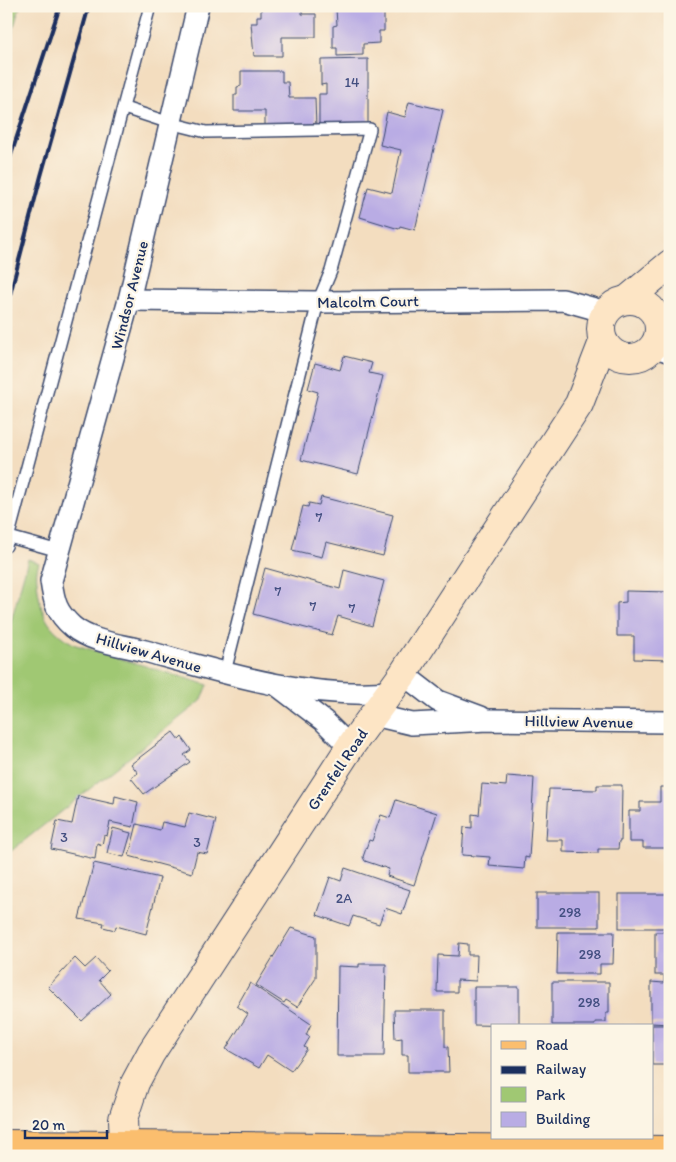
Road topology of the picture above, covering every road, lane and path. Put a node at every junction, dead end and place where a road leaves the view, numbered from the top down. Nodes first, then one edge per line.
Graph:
1 (150, 6) edge
2 (198, 6) edge
3 (124, 108) junction
4 (170, 123) junction
5 (670, 264) edge
6 (670, 271) edge
7 (128, 300) junction
8 (318, 302) junction
9 (617, 306) junction
10 (656, 316) junction
11 (604, 342) junction
12 (662, 349) edge
13 (626, 358) junction
14 (579, 404) junction
15 (8, 541) edge
16 (59, 551) junction
17 (51, 581) joint
18 (225, 672) junction
19 (396, 683) junction
20 (278, 686) junction
21 (374, 715) junction
22 (488, 720) junction
23 (670, 722) edge
24 (350, 747) junction
25 (6, 1144) edge
26 (124, 1146) junction
27 (670, 1150) edge

1 - 3 lane
2 - 4 street, Windsor Avenue
3 - 4 lane
3 - 15 lane
4 - 7 street, Windsor Avenue
4 - 8 lane
5 - 9 street
6 - 10 street
7 - 8 street, Malcolm Court
7 - 16 street, Windsor Avenue
8 - 9 street, Malcolm Court
8 - 18 lane
9 - 10 street
9 - 11 street
10 - 12 street
11 - 13 street
11 - 14 street, Grenfell Road
12 - 13 street
13 - 14 street, Grenfell Road
14 - 19 street, Grenfell Road
15 - 16 lane
16 - 17 street, Windsor Avenue
17 - 18 street, Hillview Avenue
18 - 20 street, Hillview Avenue
19 - 20 street, Hillview Avenue
19 - 21 street, Grenfell Road
19 - 22 street, Hillview Avenue
20 - 24 street, Hillview Avenue
21 - 22 street, Hillview Avenue
21 - 24 street, Grenfell Road
22 - 23 street, Hillview Avenue
24 - 26 street, Grenfell Road
25 - 26 main road
26 - 27 main road

